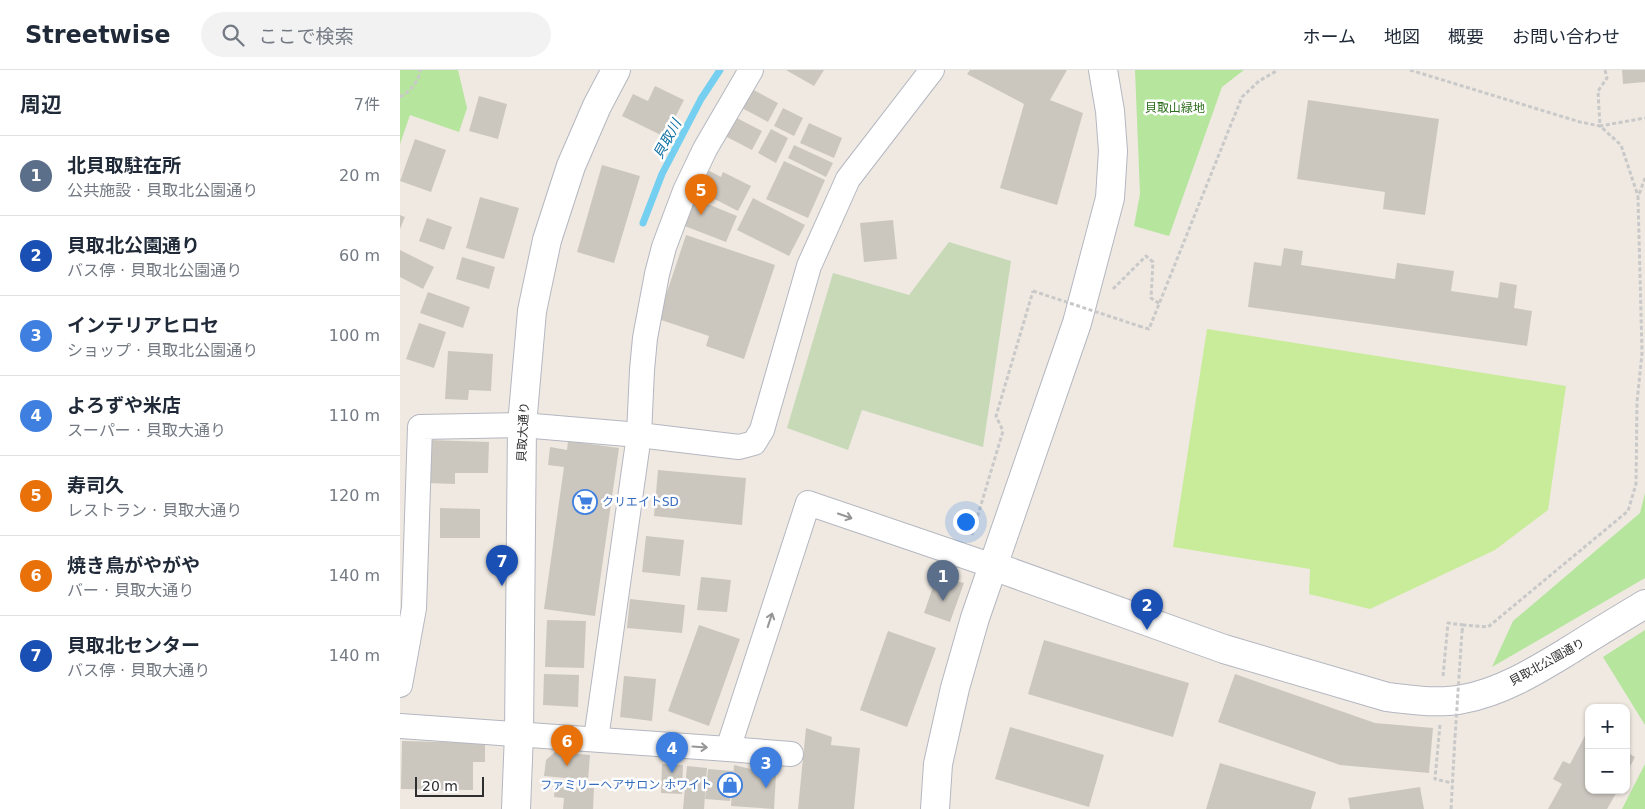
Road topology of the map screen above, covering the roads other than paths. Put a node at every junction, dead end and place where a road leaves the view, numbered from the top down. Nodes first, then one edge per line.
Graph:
1 (616, 70) edge
2 (751, 70) edge
3 (1102, 70) edge
4 (922, 73) edge
5 (522, 425) junction
6 (639, 435) junction
7 (987, 564) junction
8 (1645, 604) edge
9 (400, 685) edge
10 (400, 726) edge
11 (519, 734) junction
12 (596, 739) junction
13 (728, 748) junction
14 (791, 754) dead end
15 (516, 809) edge
16 (935, 809) edge

1 - 5 street, 貝取大通り
2 - 6 street
3 - 7 street
4 - 6 street
5 - 6 street
5 - 9 street
5 - 11 street, 貝取大通り
6 - 12 street
7 - 8 street, 貝取北公園通り
13 -> 7 street
7 - 16 street
10 - 11 street
11 - 12 street
11 - 15 street, 貝取大通り
12 -> 13 street
13 - 14 street

